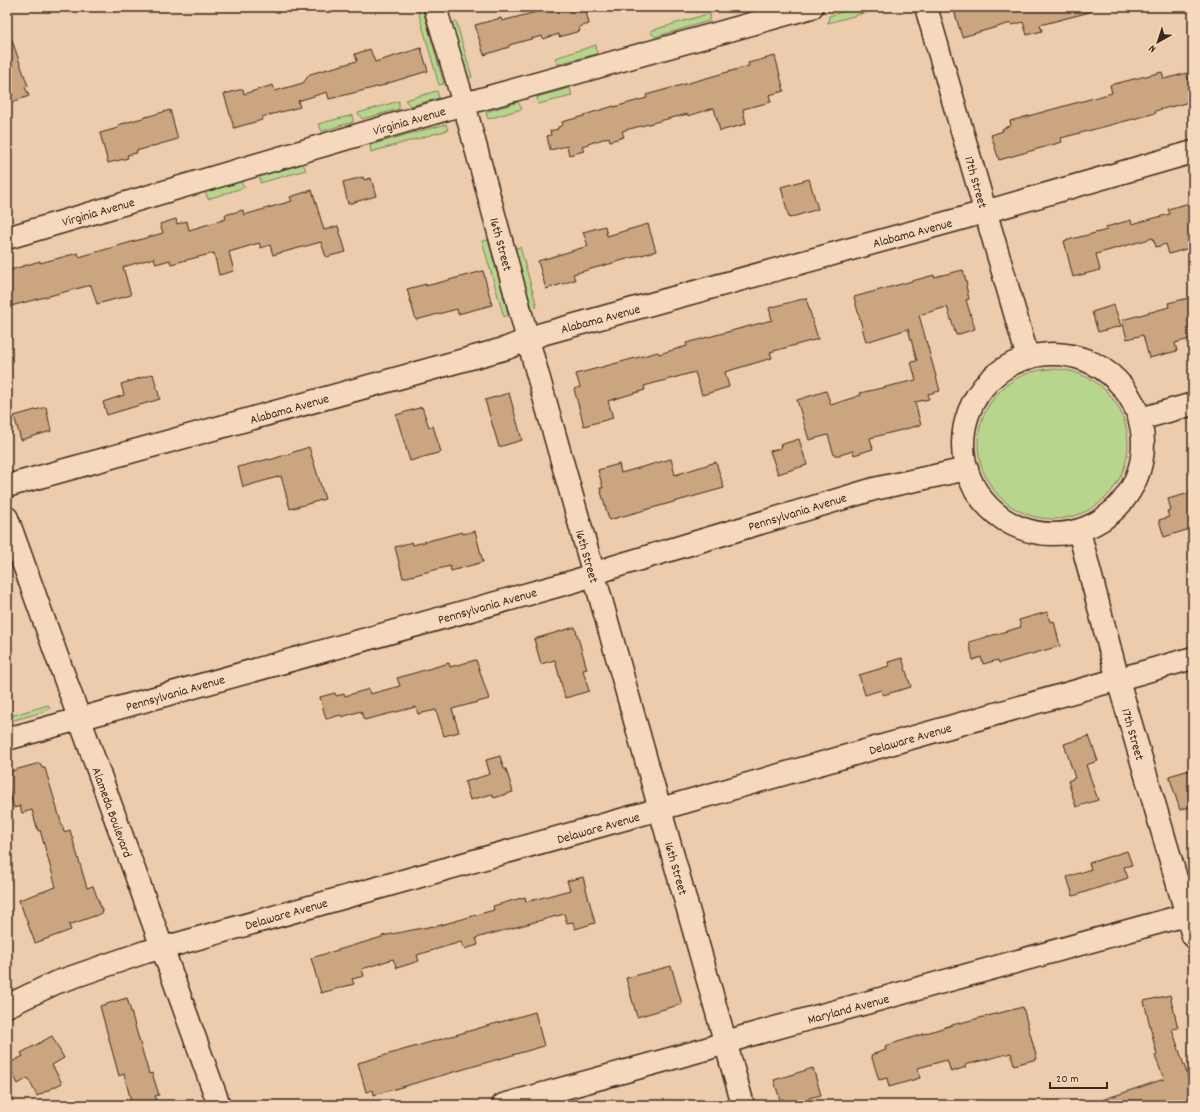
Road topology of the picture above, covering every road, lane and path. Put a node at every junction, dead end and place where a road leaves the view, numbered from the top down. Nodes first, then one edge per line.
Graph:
1 (435, 7) edge
2 (812, 7) edge
3 (926, 7) edge
4 (464, 104) junction
5 (1193, 152) edge
6 (985, 211) junction
7 (7, 238) edge
8 (528, 340) junction
9 (1028, 358) junction
10 (1193, 404) edge
11 (1140, 419) junction
12 (967, 469) junction
13 (7, 486) edge
14 (7, 518) edge
15 (1079, 531) junction
16 (593, 574) junction
17 (1193, 658) edge
18 (1118, 680) junction
19 (79, 719) junction
20 (7, 739) edge
21 (660, 809) junction
22 (1190, 914) edge
23 (1193, 936) edge
24 (163, 948) junction
25 (7, 1006) edge
26 (726, 1043) junction
27 (219, 1105) edge
28 (503, 1105) edge
29 (743, 1105) edge

1 - 4 street, 16th Street
2 - 4 street, Virginia Avenue
3 - 6 street, 17th Street
4 - 7 street, Virginia Avenue
4 - 8 street, 16th Street
5 - 6 street, Alabama Avenue
6 - 8 street, Alabama Avenue
6 - 9 street, 17th Street
8 - 13 street, Alabama Avenue
8 - 16 street, 16th Street
9 - 11 street
9 - 12 street
10 - 11 street
11 - 15 street
12 - 15 street
12 - 16 street, Pennsylvania Avenue
14 - 19 street, Alameda Boulevard
15 - 18 street, 17th Street
16 - 19 street, Pennsylvania Avenue
16 - 21 street, 16th Street
17 - 18 street, Delaware Avenue
18 - 21 street, Delaware Avenue
18 - 22 street, 17th Street
19 - 20 street, Pennsylvania Avenue
19 - 24 street, Alameda Boulevard
21 - 24 street, Delaware Avenue
21 - 26 street, 16th Street
22 - 23 street, 17th Street
22 - 26 street, Maryland Avenue
24 - 25 street, Delaware Avenue
24 - 27 street, Alameda Boulevard
26 - 28 street, Maryland Avenue
26 - 29 street, 16th Street

